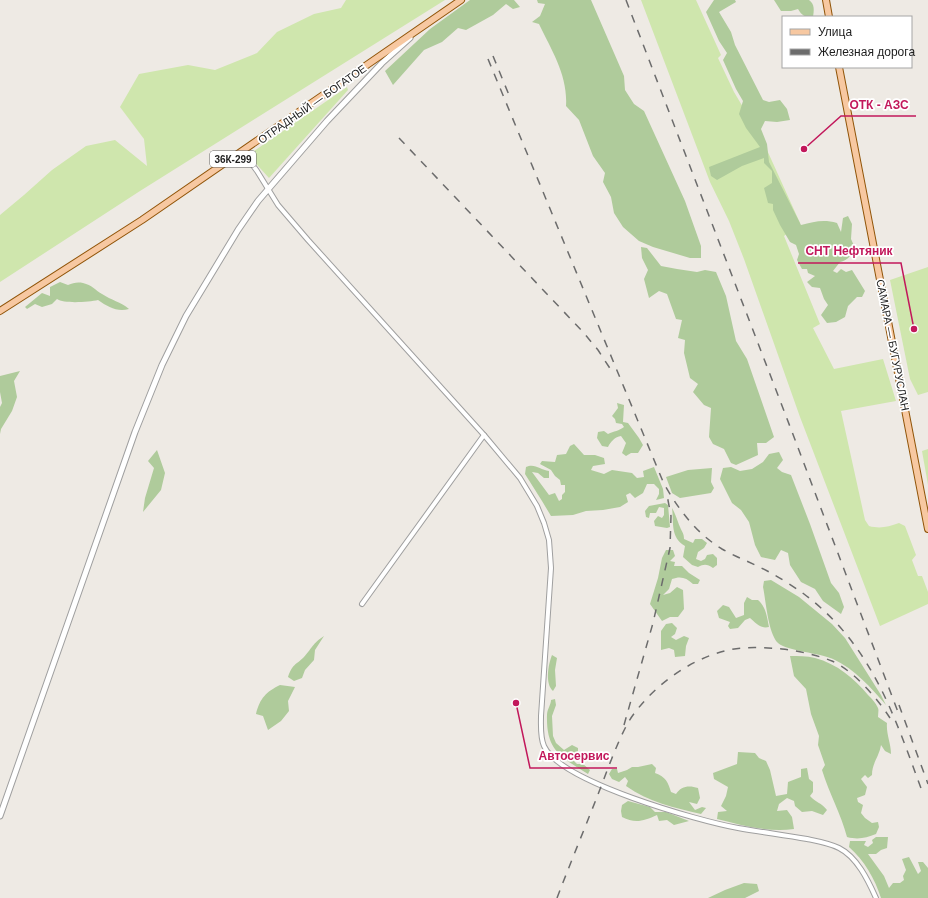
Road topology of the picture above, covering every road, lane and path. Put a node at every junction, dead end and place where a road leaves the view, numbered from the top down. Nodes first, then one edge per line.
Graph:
1 (461, 0) edge
2 (826, 0) edge
3 (829, 16) edge
4 (418, 30) junction
5 (839, 68) edge
6 (243, 152) junction
7 (268, 189) junction
8 (0, 311) edge
9 (484, 435) junction
10 (928, 529) edge
11 (362, 604) dead end
12 (0, 816) edge
13 (876, 898) edge

1 - 4 main road, ОТРАДНЫЙ — БОГАТОЕ / 36К-299
2 - 3 main road
4 - 6 main road, ОТРАДНЫЙ — БОГАТОЕ / 36К-299
4 - 7 street
5 - 10 main road, САМАРА — БУГУРУСЛАН
6 - 7 street
6 - 8 main road, ОТРАДНЫЙ — БОГАТОЕ / 36К-299
7 - 9 street
7 - 12 street
9 - 11 street
9 - 13 street

